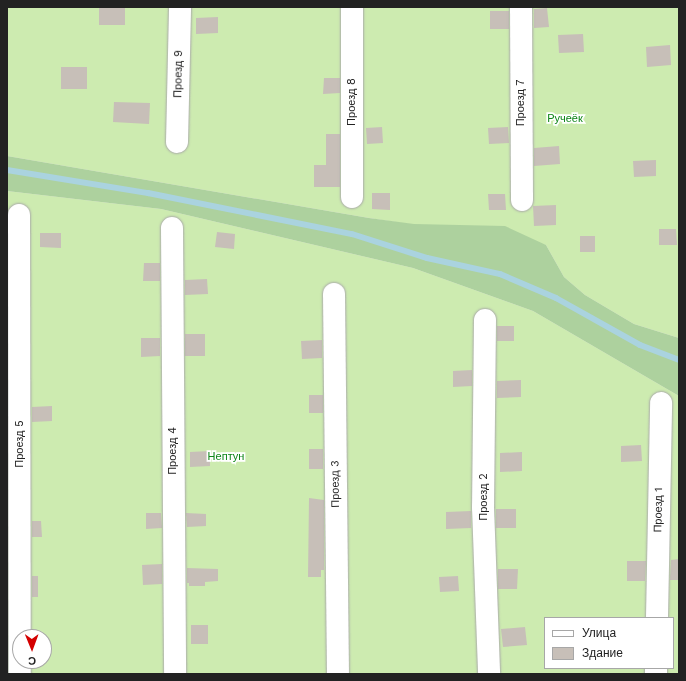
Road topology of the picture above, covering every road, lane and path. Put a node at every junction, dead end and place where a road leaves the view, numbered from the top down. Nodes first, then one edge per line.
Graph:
1 (180, 7) edge
2 (352, 7) edge
3 (521, 7) edge
4 (177, 142) dead end
5 (352, 197) dead end
6 (522, 200) dead end
7 (19, 215) dead end
8 (172, 228) dead end
9 (334, 294) dead end
10 (485, 320) dead end
11 (661, 403) dead end
12 (657, 617) edge
13 (20, 674) edge
14 (174, 674) edge
15 (338, 674) edge
16 (489, 674) edge

1 - 4 lane, Проезд 9
2 - 5 lane, Проезд 8
3 - 6 lane, Проезд 7
7 - 13 lane, Проезд 5
8 - 14 lane, Проезд 4
9 - 15 lane, Проезд 3
10 - 16 lane, Проезд 2
11 - 12 lane, Проезд 1

